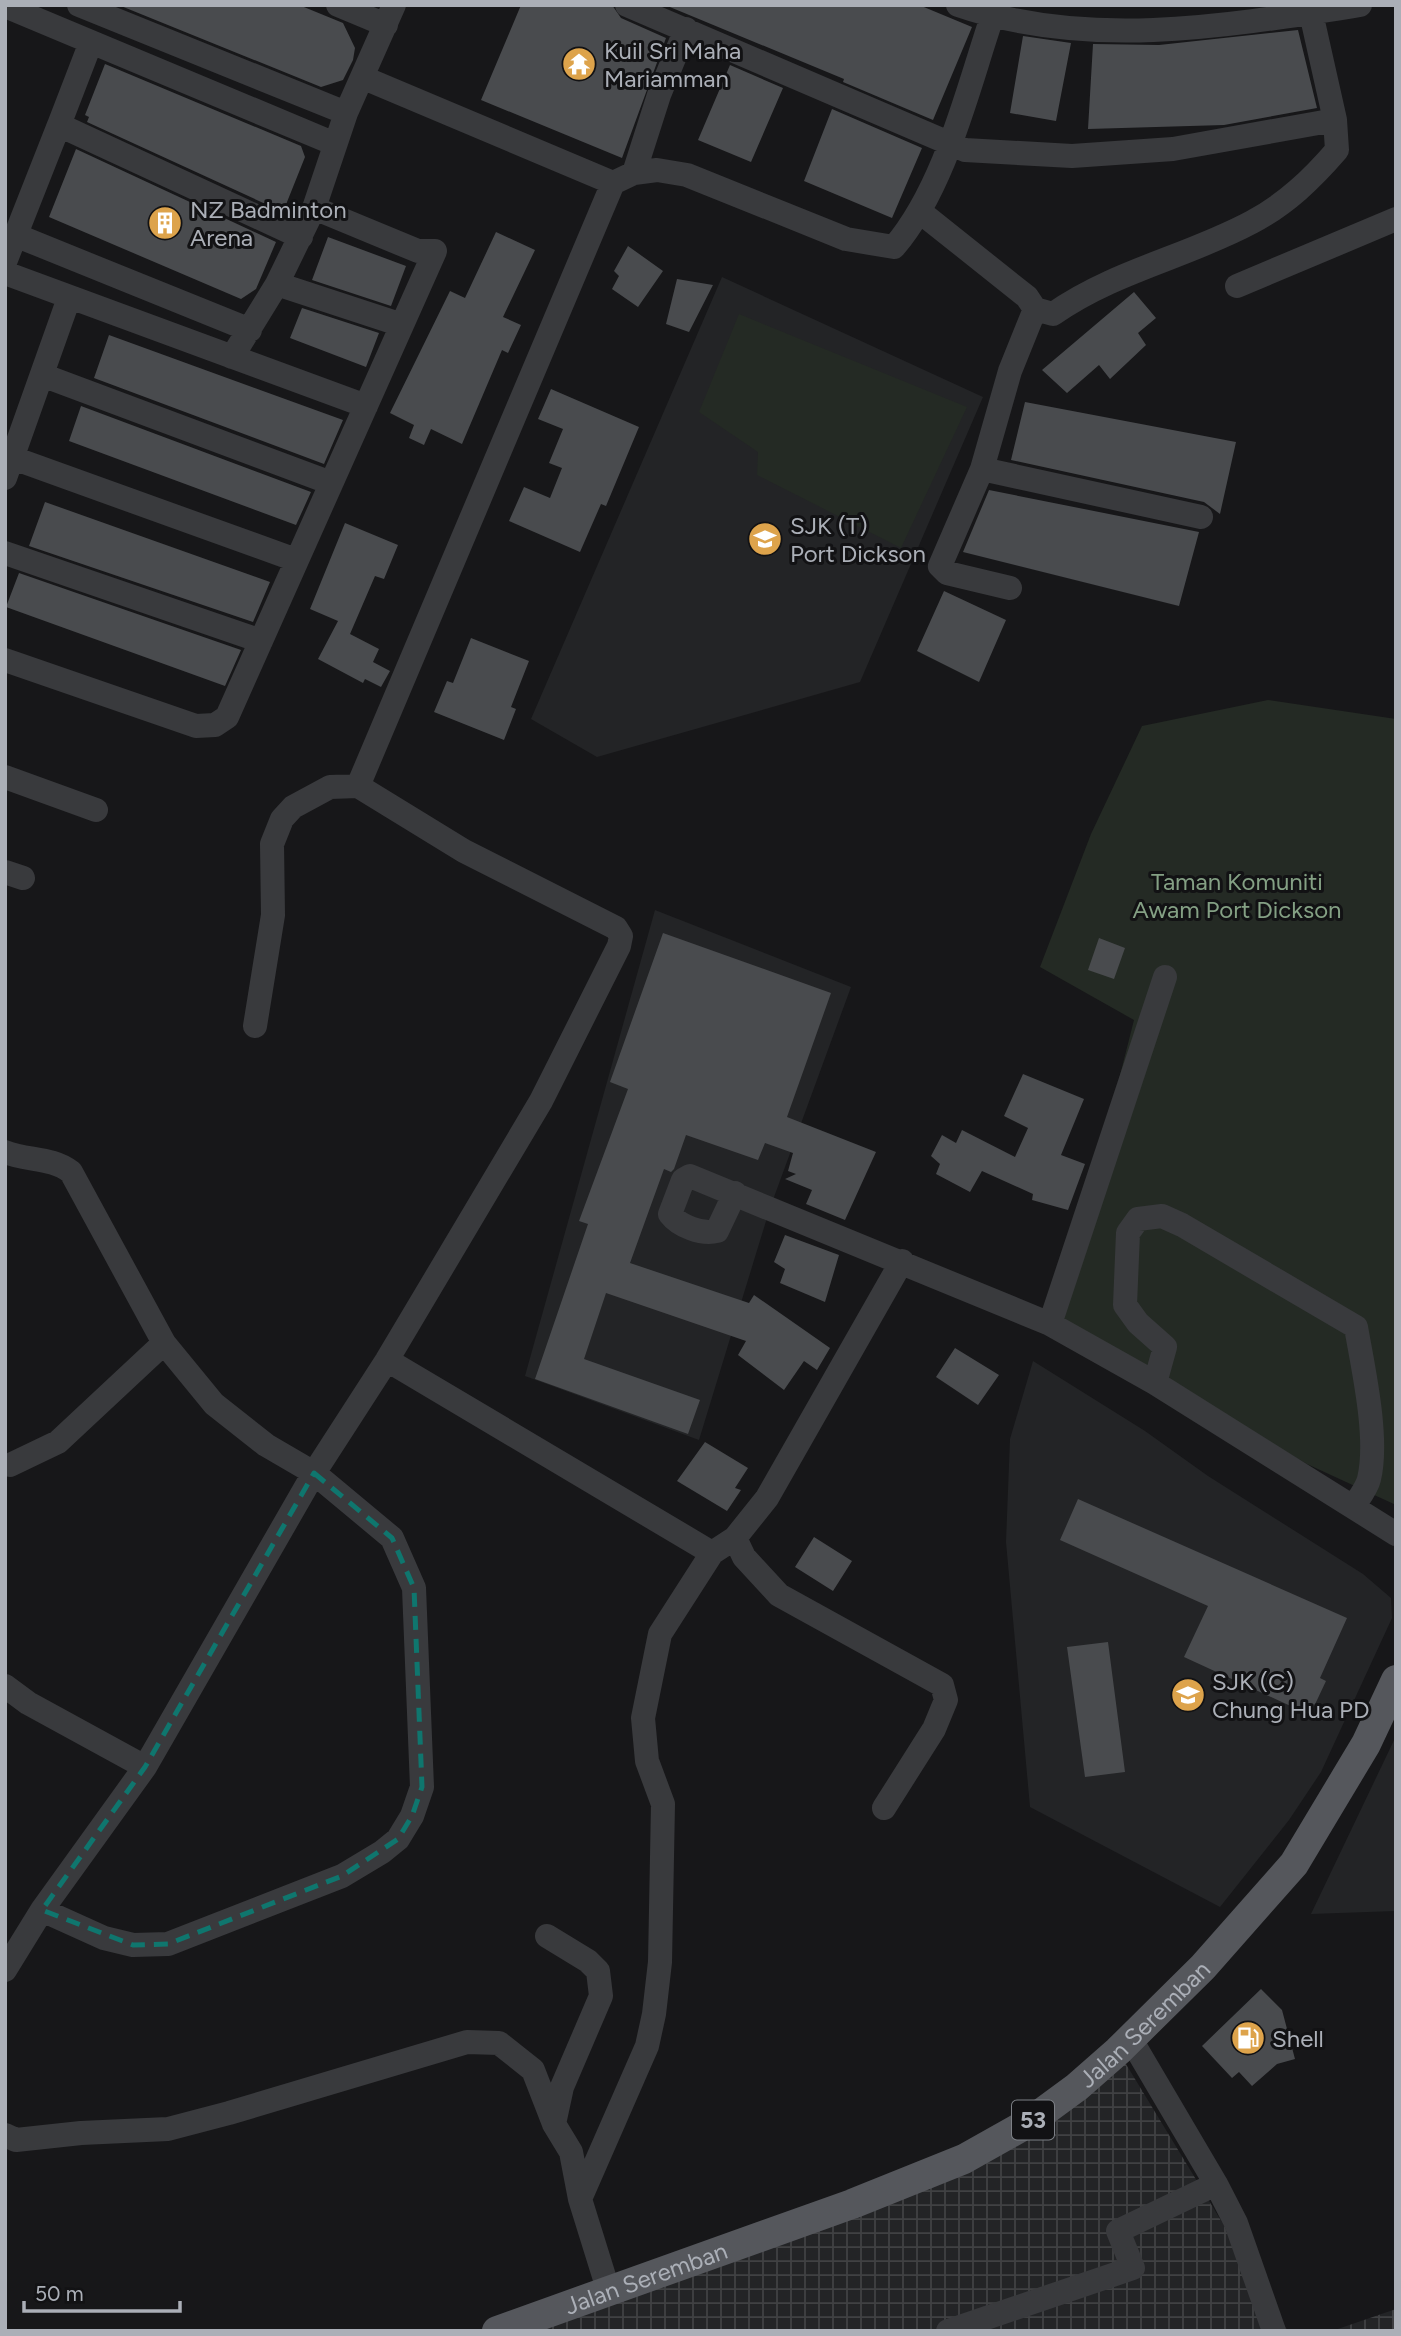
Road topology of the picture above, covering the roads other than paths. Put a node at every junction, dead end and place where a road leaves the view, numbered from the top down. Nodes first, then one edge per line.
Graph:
1 (77, 5) edge
2 (338, 5) edge
3 (626, 5) edge
4 (958, 5) edge
5 (1360, 5) edge
6 (5, 6) edge
7 (1319, 9) edge
8 (390, 15) edge
9 (992, 17) junction
10 (686, 29) junction
11 (65, 32) junction
12 (91, 42) junction
13 (363, 78) junction
14 (346, 113) junction
15 (1335, 120) junction
16 (59, 125) junction
17 (950, 142) junction
18 (335, 144) junction
19 (623, 178) junction
20 (314, 208) junction
21 (919, 211) junction
22 (1396, 219) edge
23 (15, 235) junction
24 (301, 237) junction
25 (5, 262) edge
26 (5, 273) edge
27 (277, 284) junction
28 (1237, 286) dead end
29 (69, 298) junction
30 (1035, 309) junction
31 (402, 325) junction
32 (250, 330) junction
33 (232, 357) junction
34 (42, 375) junction
35 (366, 406) junction
36 (9, 468) edge
37 (982, 469) junction
38 (331, 483) junction
39 (1201, 517) dead end
40 (5, 552) edge
41 (296, 560) junction
42 (1010, 588) dead end
43 (261, 641) junction
44 (5, 660) edge
45 (5, 777) edge
46 (358, 786) junction
47 (96, 810) dead end
48 (1165, 977) dead end
49 (256, 1026) dead end
50 (5, 1152) edge
51 (735, 1193) dead end
52 (902, 1261) junction
53 (1050, 1324) junction
54 (164, 1343) junction
55 (387, 1360) junction
56 (1155, 1383) junction
57 (10, 1465) dead end
58 (314, 1473) junction
59 (1353, 1507) junction
60 (1396, 1534) edge
61 (736, 1538) junction
62 (712, 1553) junction
63 (1396, 1680) edge
64 (5, 1686) edge
65 (145, 1767) junction
66 (884, 1808) dead end
67 (42, 1910) junction
68 (547, 1936) dead end
69 (5, 1970) edge
70 (1130, 2038) junction
71 (554, 2124) junction
72 (5, 2135) edge
73 (1216, 2184) junction
74 (580, 2199) junction
75 (608, 2289) junction
76 (497, 2331) edge
77 (948, 2331) edge
78 (1273, 2331) edge

1 - 11 street
1 - 14 street
2 - 8 street
3 - 10 street
4 - 9 street
5 - 7 street
6 - 11 street
7 - 9 street
7 - 15 street
8 - 13 street
9 - 17 street
10 - 17 street
10 - 19 street
11 - 12 street
12 - 16 street
12 - 18 street
13 - 14 street
13 - 19 street
14 - 18 street
15 - 17 street
15 - 30 street
16 - 23 street
16 - 24 street
17 - 21 street
18 - 20 street
19 - 21 street
19 - 46 street
20 - 24 street
20 - 31 street
21 - 30 street
22 - 28 street
23 - 25 street
23 - 32 street
24 - 27 street
26 - 29 street
27 - 31 street
27 - 32 street
29 - 33 street
29 - 34 street
30 - 37 street
31 - 35 street
32 - 33 street
33 - 35 street
34 - 36 street
34 - 38 street
35 - 38 street
36 - 41 street
37 - 39 street
37 - 42 street
38 - 41 street
40 - 43 street
41 - 43 street
43 - 44 street
45 - 47 street
46 - 49 street
46 - 55 street
48 - 53 street
50 - 54 street
51 - 52 street
52 - 53 street
52 - 61 street
53 - 56 street
54 - 57 street
54 - 58 street
55 - 58 street
55 - 62 street
56 - 59 street
56 - 59 street
58 - 65 street
58 - 67 street
59 - 60 street
61 - 62 street
61 - 66 street
62 - 74 street
63 - 70 main road, Jalan Seremban / 53
64 - 65 street
65 - 67 street
67 - 69 street
68 - 71 street
70 - 73 street
70 - 75 main road, Jalan Seremban / 53
71 - 72 street
71 - 74 street
73 - 77 street
73 - 78 street
74 - 75 street
75 - 76 main road, Jalan Seremban / 53

